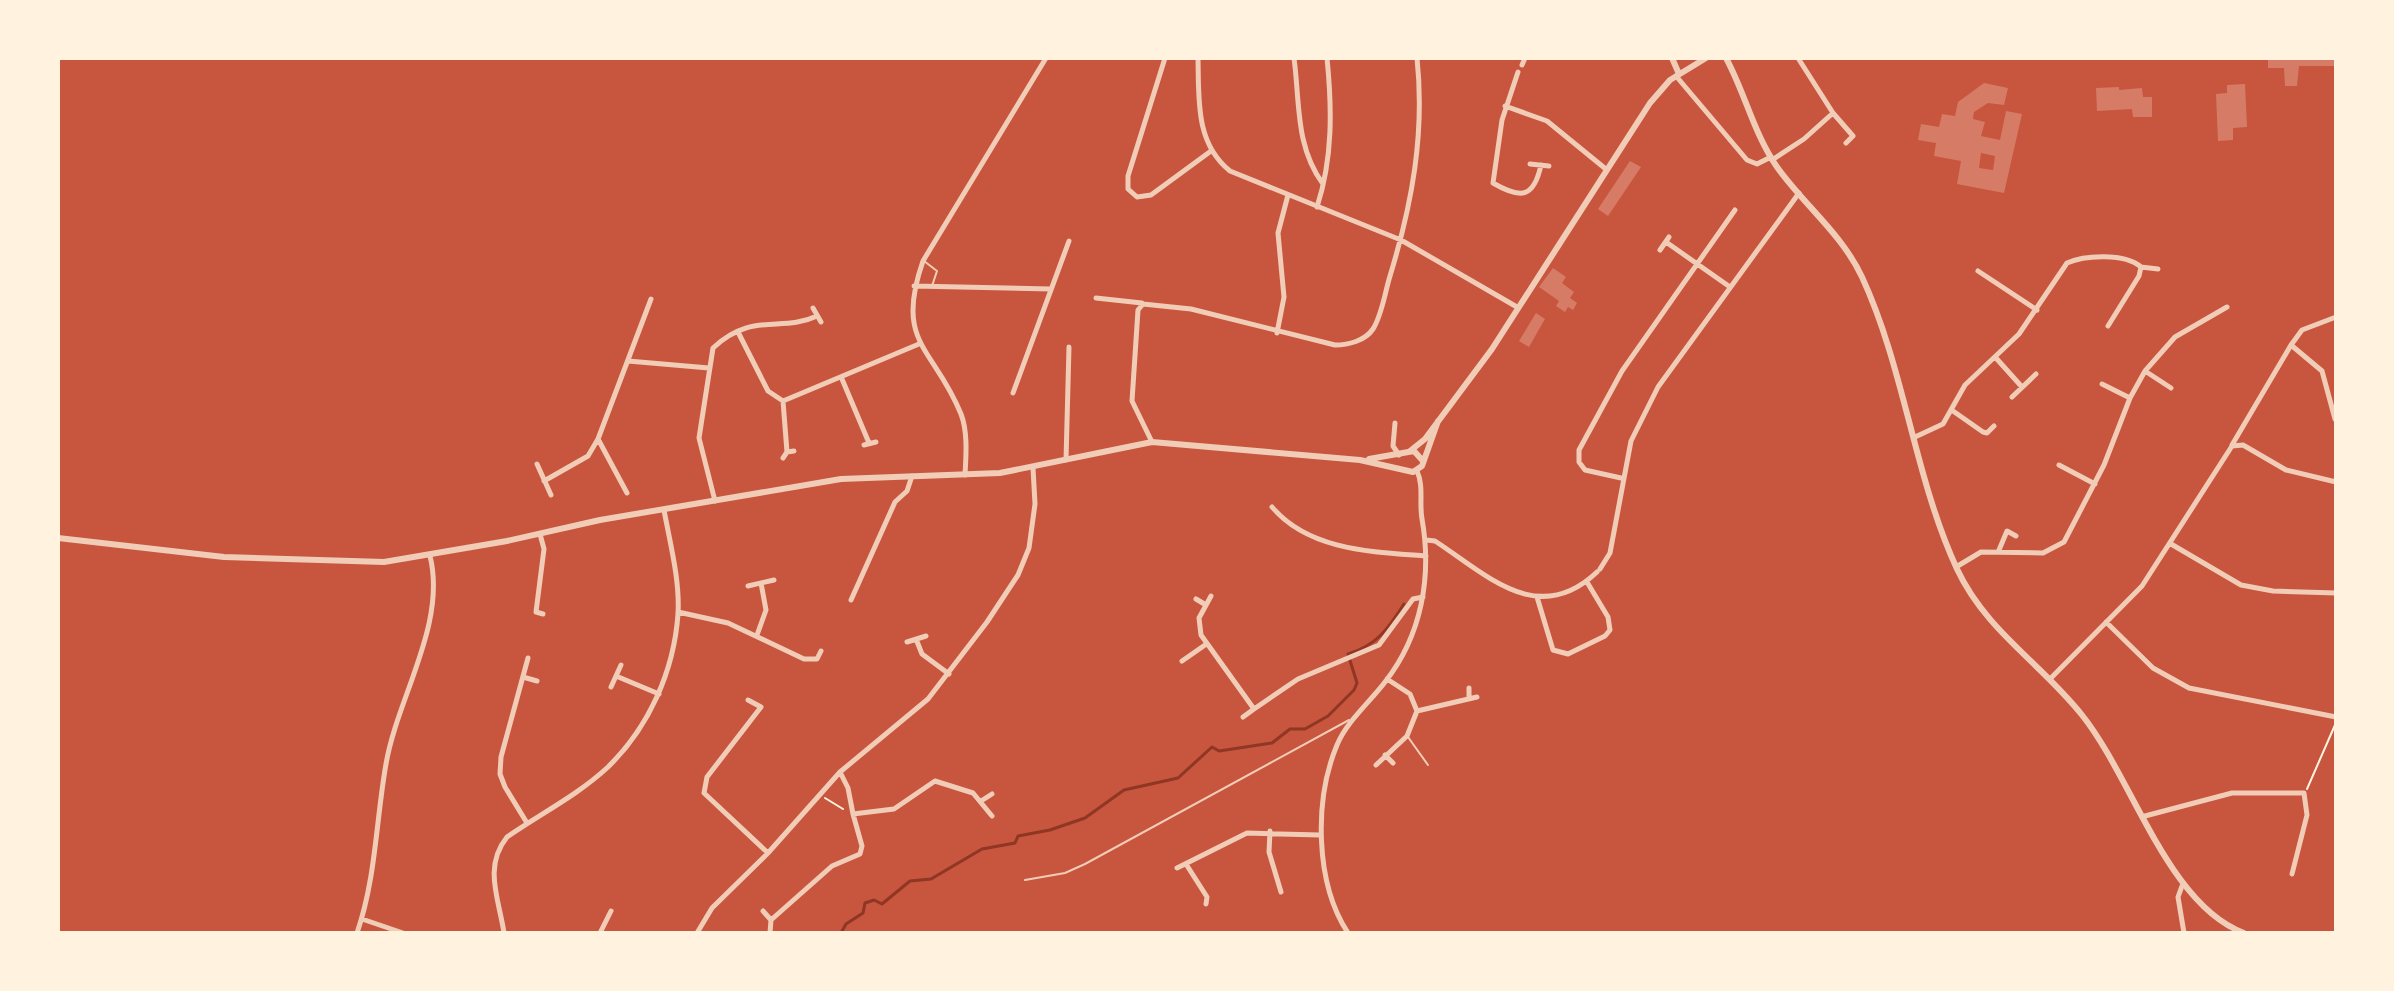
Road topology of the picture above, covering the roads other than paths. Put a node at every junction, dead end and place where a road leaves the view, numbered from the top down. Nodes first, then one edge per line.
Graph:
1 (1046, 58) edge
2 (1165, 58) edge
3 (1198, 58) edge
4 (1294, 58) edge
5 (1327, 58) edge
6 (1417, 58) edge
7 (1525, 58) edge
8 (1671, 58) edge
9 (1706, 58) edge
10 (1726, 58) edge
11 (1798, 58) edge
12 (1522, 65) dead end
13 (1518, 72) dead end
14 (1678, 75) junction
15 (1505, 106) junction
16 (1833, 113) junction
17 (1846, 143) dead end
18 (1211, 151) junction
19 (1772, 158) junction
20 (1530, 164) dead end
21 (1541, 165) junction
22 (1549, 166) dead end
23 (1607, 170) junction
24 (1323, 185) junction
25 (1799, 193) junction
26 (1288, 195) junction
27 (1317, 207) junction
28 (1735, 210) dead end
29 (1401, 240) junction
30 (1069, 241) dead end
31 (1660, 250) dead end
32 (923, 261) junction
33 (1697, 264) junction
34 (2141, 267) junction
35 (2158, 269) dead end
36 (1978, 271) dead end
37 (914, 286) junction
38 (931, 286) junction
39 (1730, 287) junction
40 (1051, 289) junction
41 (1096, 298) dead end
42 (651, 299) dead end
43 (1143, 304) junction
44 (1517, 307) junction
45 (2227, 307) dead end
46 (813, 308) dead end
47 (2037, 310) junction
48 (2336, 317) edge
49 (2108, 326) dead end
50 (738, 332) junction
51 (1277, 333) junction
52 (919, 344) junction
53 (2291, 345) junction
54 (1069, 347) dead end
55 (1996, 358) junction
56 (628, 361) junction
57 (709, 368) junction
58 (2145, 371) junction
59 (2036, 374) dead end
60 (842, 379) junction
61 (2102, 384) dead end
62 (2022, 387) junction
63 (2171, 388) dead end
64 (1013, 393) dead end
65 (2012, 397) dead end
66 (2130, 398) junction
67 (783, 401) junction
68 (2334, 407) edge
69 (1953, 411) junction
70 (2335, 419) edge
71 (1438, 421) junction
72 (1395, 423) dead end
73 (1994, 426) dead end
74 (1915, 437) junction
75 (598, 439) junction
76 (1152, 442) junction
77 (870, 443) dead end
78 (2232, 446) junction
79 (1405, 453) junction
80 (783, 458) dead end
81 (1066, 460) junction
82 (1360, 460) junction
83 (1423, 461) junction
84 (537, 464) dead end
85 (2059, 465) dead end
86 (1033, 468) junction
87 (1405, 468) junction
88 (1417, 471) junction
89 (912, 475) junction
90 (965, 476) junction
91 (1621, 478) junction
92 (544, 481) junction
93 (2336, 482) edge
94 (2095, 484) junction
95 (627, 493) dead end
96 (551, 495) dead end
97 (715, 501) junction
98 (1272, 507) dead end
99 (664, 510) junction
100 (539, 533) junction
101 (2016, 536) dead end
102 (58, 538) edge
103 (1426, 540) junction
104 (2171, 544) junction
105 (1999, 550) junction
106 (430, 556) junction
107 (1426, 556) junction
108 (1956, 567) junction
109 (774, 580) dead end
110 (1587, 582) junction
111 (761, 583) junction
112 (748, 586) dead end
113 (2336, 593) edge
114 (1211, 596) dead end
115 (1423, 597) junction
116 (1537, 597) junction
117 (1196, 599) dead end
118 (851, 600) dead end
119 (1206, 605) junction
120 (678, 612) junction
121 (543, 614) dead end
122 (2106, 622) junction
123 (757, 635) junction
124 (926, 636) dead end
125 (916, 639) junction
126 (907, 642) dead end
127 (1205, 645) junction
128 (821, 651) dead end
129 (528, 658) dead end
130 (1182, 661) dead end
131 (621, 665) dead end
132 (949, 674) junction
133 (616, 676) junction
134 (523, 677) junction
135 (1387, 679) junction
136 (2050, 679) junction
137 (537, 681) dead end
138 (611, 687) dead end
139 (1469, 688) dead end
140 (659, 694) junction
141 (1477, 697) dead end
142 (1469, 698) junction
143 (748, 700) dead end
144 (1254, 709) junction
145 (1417, 711) junction
146 (1357, 715) junction
147 (1243, 717) dead end
148 (2336, 717) edge
149 (1407, 736) junction
150 (1385, 755) junction
151 (1393, 763) dead end
152 (1376, 765) dead end
153 (1428, 765) dead end
154 (840, 772) junction
155 (992, 794) dead end
156 (981, 801) junction
157 (853, 814) junction
158 (992, 816) dead end
159 (2145, 816) junction
160 (527, 823) junction
161 (1270, 831) junction
162 (1320, 835) junction
163 (768, 853) junction
164 (1186, 864) junction
165 (1177, 868) dead end
166 (2292, 874) dead end
167 (1025, 880) dead end
168 (2182, 886) junction
169 (1281, 892) dead end
170 (1214, 896) dead end
171 (1207, 897) junction
172 (1206, 904) dead end
173 (611, 911) dead end
174 (763, 911) dead end
175 (362, 919) junction
176 (771, 920) junction
177 (2241, 932) edge
178 (357, 933) edge
179 (403, 933) edge
180 (504, 933) edge
181 (600, 933) edge
182 (697, 933) edge
183 (770, 933) edge
184 (1348, 933) edge
185 (2184, 933) edge

1 - 32 street
2 - 18 street
3 - 18 street
4 - 24 street
5 - 24 street
6 - 29 street
7 - 12 street
8 - 14 street
9 - 14 street
10 - 19 street
11 - 16 street
13 - 15 street
14 - 19 street
14 - 23 street
15 - 21 street
15 - 23 street
16 - 17 street
16 - 19 street
18 - 26 street
19 - 25 street
20 - 21 street
21 - 22 street
23 - 44 street
24 - 27 street
25 - 39 street
25 - 74 street
26 - 27 street
26 - 51 street
27 - 29 street
28 - 33 street
29 - 44 street
29 - 51 street
30 - 40 street
31 - 33 street
32 - 37 street
32 - 38 lane
33 - 39 street
33 - 91 street
34 - 35 street
34 - 47 street
34 - 49 street
36 - 47 street
37 - 38 street
37 - 52 street
38 - 40 street
39 - 91 street
40 - 64 street
41 - 43 street
42 - 56 street
43 - 51 street
43 - 76 street
44 - 71 street
45 - 58 street
46 - 50 street
47 - 55 street
48 - 53 street
50 - 57 street
50 - 67 street
52 - 60 street
52 - 90 street
53 - 68 street
53 - 78 street
54 - 81 street
55 - 62 street
55 - 69 street
56 - 57 street
56 - 75 street
57 - 97 street
58 - 63 street
58 - 66 street
59 - 62 street
60 - 67 street
60 - 77 street
61 - 66 street
62 - 65 street
66 - 94 street
67 - 80 street
68 - 70 street
69 - 73 street
69 - 74 street
71 - 79 street
71 - 83 street
72 - 79 street
74 - 108 street
75 - 92 street
75 - 95 street
76 - 81 street
76 - 82 street
78 - 93 street
78 - 104 street
79 - 82 street
79 - 83 street
79 - 87 street
81 - 86 street
82 - 87 street
83 - 88 street
84 - 92 street
85 - 94 street
86 - 90 street
86 - 132 street
87 - 88 street
88 - 103 street
89 - 90 street
89 - 97 street
89 - 118 street
91 - 110 street
92 - 96 street
94 - 105 street
97 - 99 street
98 - 107 street
99 - 100 street
99 - 120 street
100 - 106 street
100 - 121 street
101 - 105 street
102 - 106 street
103 - 107 street
103 - 116 street
104 - 113 street
104 - 122 street
105 - 108 street
106 - 175 street
107 - 115 street
108 - 136 street
109 - 111 street
110 - 116 street
110 - 116 street
111 - 112 street
111 - 123 street
114 - 119 street
115 - 135 street
115 - 144 street
117 - 119 street
119 - 127 street
120 - 123 street
120 - 140 street
122 - 136 street
122 - 148 street
123 - 128 street
124 - 125 street
125 - 126 street
125 - 132 street
127 - 130 street
127 - 144 street
129 - 134 street
131 - 133 street
132 - 154 street
133 - 138 street
133 - 140 street
134 - 137 street
134 - 160 street
135 - 145 street
135 - 146 street
136 - 159 street
139 - 142 street
140 - 160 street
141 - 142 street
142 - 145 street
143 - 163 street
144 - 147 street
145 - 149 street
146 - 162 street
146 - 167 lane
149 - 150 street
149 - 153 lane
150 - 151 street
150 - 152 street
154 - 157 street
154 - 163 street
155 - 156 street
156 - 157 street
156 - 158 street
157 - 176 street
159 - 166 street
159 - 168 street
160 - 180 street
161 - 162 street
161 - 164 street
161 - 169 street
162 - 184 street
163 - 182 street
164 - 165 street
164 - 171 street
168 - 177 street
168 - 185 street
170 - 171 street
171 - 172 street
173 - 181 street
174 - 176 street
175 - 178 street
175 - 179 street
176 - 183 street

